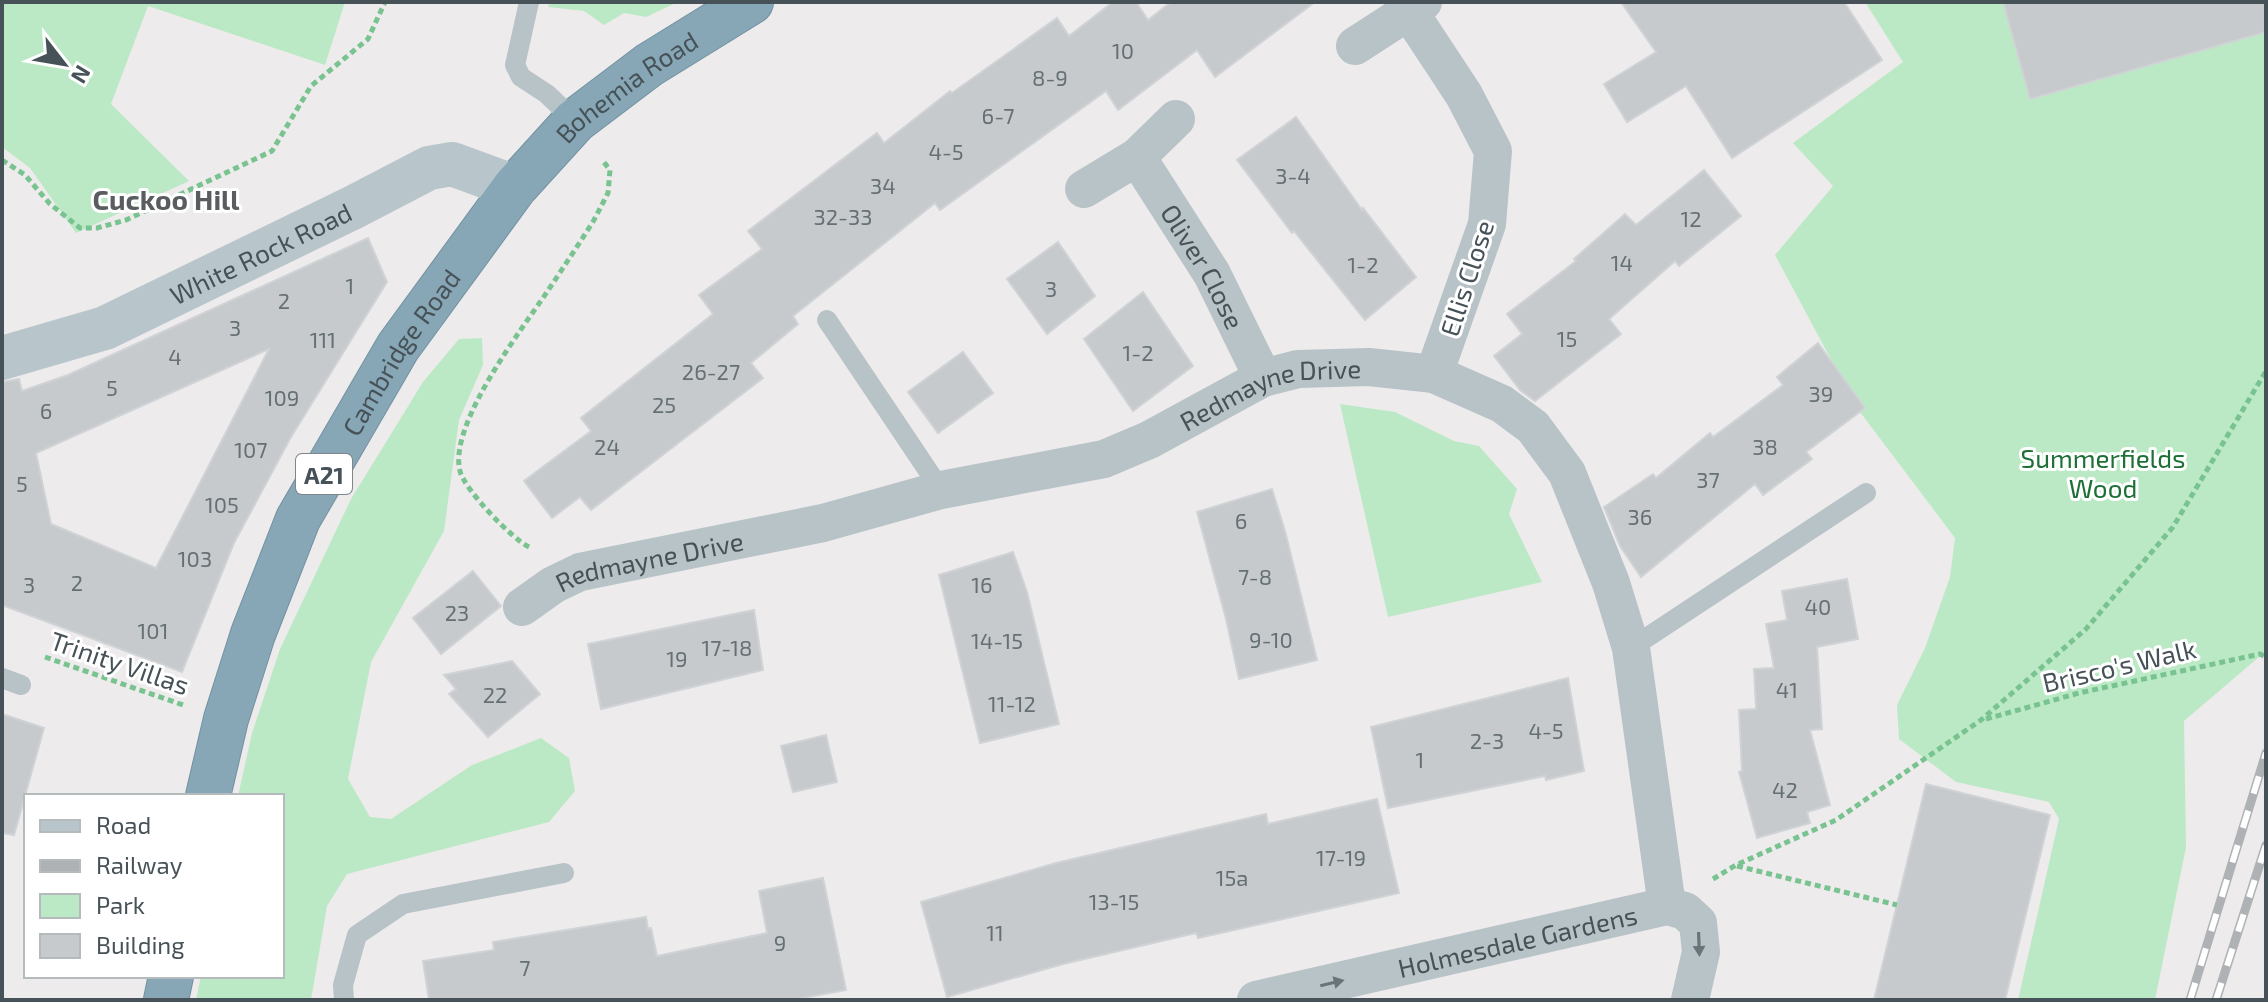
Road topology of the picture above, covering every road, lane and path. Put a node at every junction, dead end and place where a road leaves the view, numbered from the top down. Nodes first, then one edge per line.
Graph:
1 (385, 2) edge
2 (529, 2) edge
3 (751, 2) edge
4 (1416, 7) edge
5 (1355, 46) dead end
6 (1176, 119) dead end
7 (575, 121) junction
8 (1137, 157) junction
9 (2, 160) edge
10 (515, 187) junction
11 (1084, 189) dead end
12 (827, 320) dead end
13 (2, 358) edge
14 (2266, 371) edge
15 (1434, 374) junction
16 (1263, 378) junction
17 (941, 490) junction
18 (1866, 493) dead end
19 (580, 572) junction
20 (522, 607) dead end
21 (1631, 648) junction
22 (32, 653) dead end
23 (2266, 657) edge
24 (226, 719) junction
25 (1981, 720) junction
26 (208, 794) edge
27 (1736, 865) junction
28 (564, 873) dead end
29 (1897, 905) dead end
30 (1667, 906) junction
31 (171, 978) edge
32 (166, 1000) edge
33 (344, 1000) edge
34 (1256, 1000) edge
35 (1690, 1000) edge

1 - 9 path
2 - 7 lane
3 - 7 highway, Bohemia Road / A21
4 - 5 street, Ellis Close
4 - 15 street, Ellis Close
6 - 8 street
7 - 10 highway, Bohemia Road / A21
7 - 19 path
8 - 11 street
8 - 16 street, Oliver Close
10 - 13 street, White Rock Road
10 - 24 highway, Cambridge Road / A21
12 - 17 lane
14 - 25 path
15 - 16 street, Redmayne Drive
15 - 21 street, Redmayne Drive
16 - 17 street, Redmayne Drive
17 - 19 street, Redmayne Drive
18 - 21 lane
19 - 20 street, Redmayne Drive
21 - 30 street, Redmayne Drive
22 - 24 path, Trinity Villas
23 - 25 path, Brisco's Walk
24 - 26 highway, Cambridge Road / A21
25 - 27 path
27 - 29 path
27 - 30 path
28 - 33 lane
34 -> 30 street, Holmesdale Gardens
30 -> 35 street, Holmesdale Gardens
31 - 32 highway

